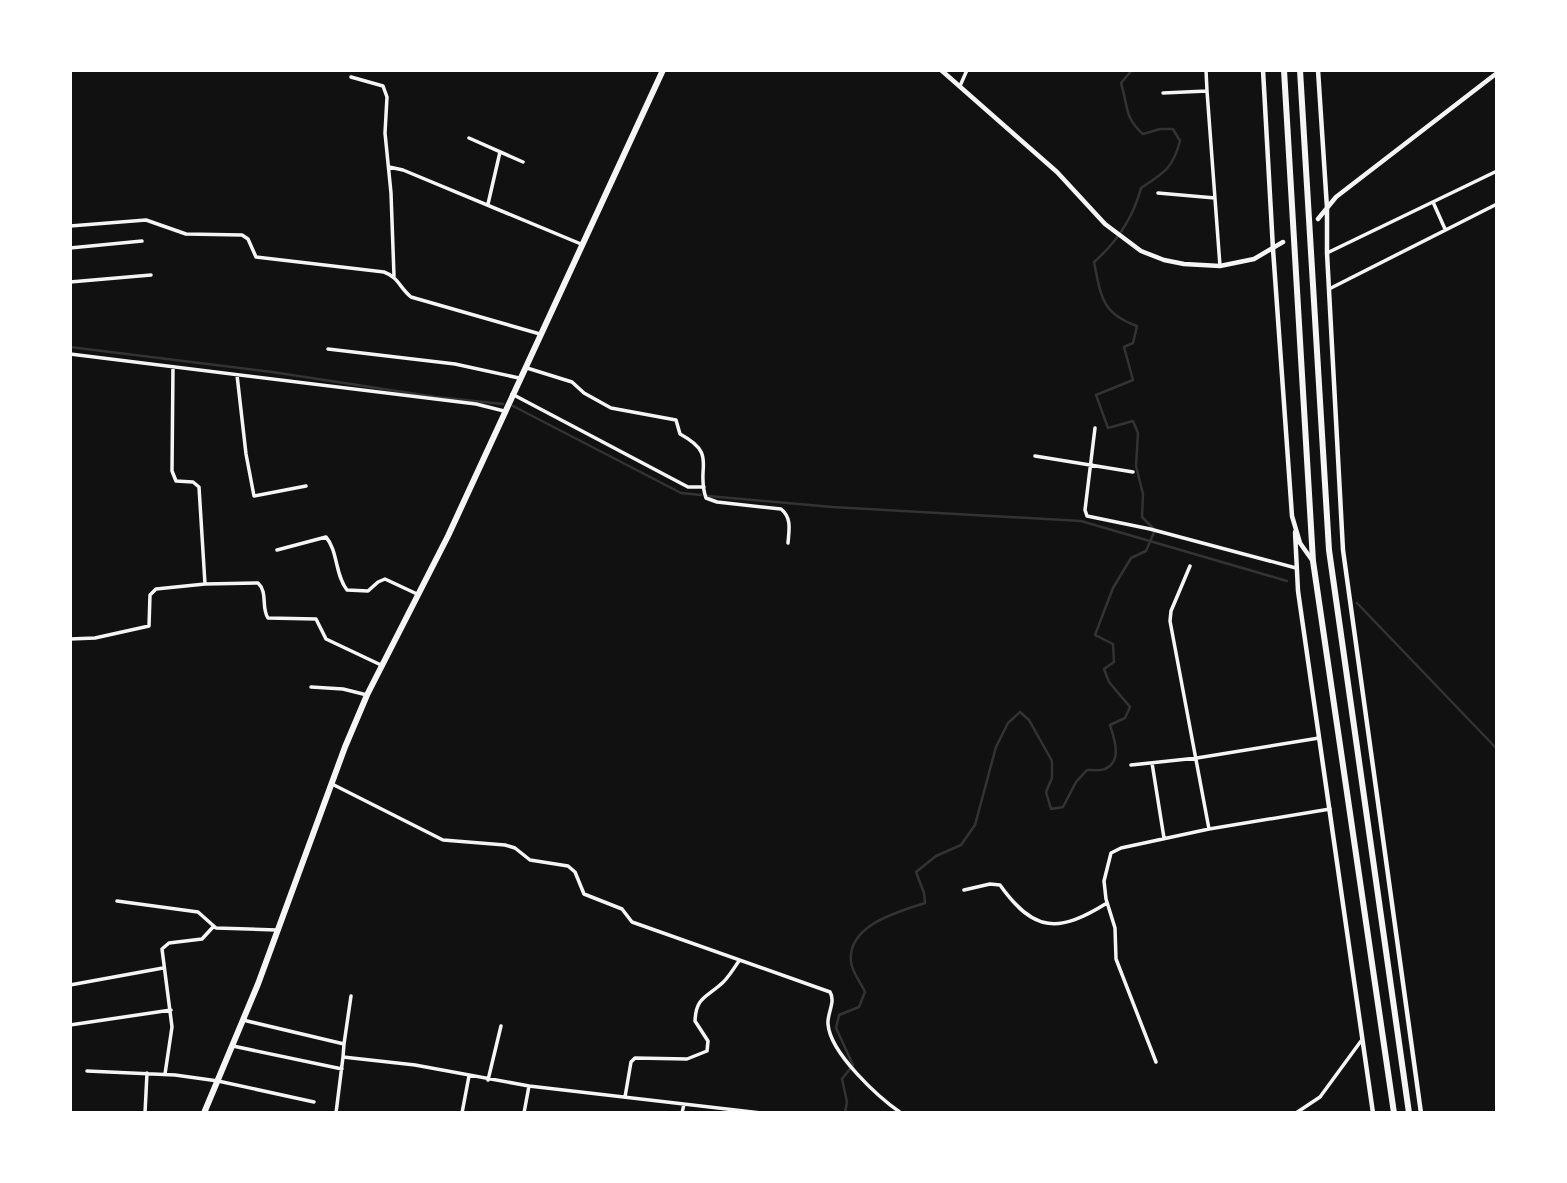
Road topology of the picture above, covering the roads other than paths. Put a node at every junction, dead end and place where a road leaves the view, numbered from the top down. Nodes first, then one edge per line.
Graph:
1 (663, 70) edge
2 (941, 70) edge
3 (967, 70) edge
4 (1206, 70) edge
5 (1263, 70) edge
6 (1284, 70) edge
7 (1300, 70) edge
8 (1318, 70) edge
9 (1497, 73) edge
10 (351, 77) dead end
11 (960, 86) junction
12 (1207, 91) junction
13 (1163, 93) dead end
14 (469, 138) dead end
15 (500, 152) junction
16 (523, 162) dead end
17 (389, 167) junction
18 (1497, 171) edge
19 (1158, 192) dead end
20 (1215, 198) junction
21 (1433, 202) junction
22 (1497, 204) edge
23 (488, 205) junction
24 (1327, 208) junction
25 (1318, 219) dead end
26 (70, 226) edge
27 (1446, 230) junction
28 (142, 241) dead end
29 (1283, 242) dead end
30 (581, 244) junction
31 (70, 248) edge
32 (1273, 249) junction
33 (1327, 253) junction
34 (1220, 265) junction
35 (151, 275) dead end
36 (394, 276) junction
37 (70, 282) edge
38 (1329, 289) junction
39 (540, 334) junction
40 (328, 349) dead end
41 (70, 354) edge
42 (173, 367) junction
43 (525, 367) junction
44 (237, 375) junction
45 (520, 378) junction
46 (512, 394) junction
47 (504, 411) junction
48 (1095, 428) dead end
49 (1035, 456) dead end
50 (1091, 465) junction
51 (1133, 472) dead end
52 (306, 486) dead end
53 (704, 488) junction
54 (1295, 532) junction
55 (788, 543) dead end
56 (277, 550) dead end
57 (1313, 561) junction
58 (1190, 566) dead end
59 (1296, 568) junction
60 (205, 584) junction
61 (418, 594) junction
62 (70, 639) edge
63 (381, 665) junction
64 (311, 687) dead end
65 (367, 695) junction
66 (1320, 738) junction
67 (1196, 758) junction
68 (1152, 763) junction
69 (1131, 765) dead end
70 (331, 784) junction
71 (1330, 809) junction
72 (1209, 829) junction
73 (1164, 838) junction
74 (964, 890) dead end
75 (117, 901) dead end
76 (1107, 903) junction
77 (213, 927) junction
78 (277, 930) junction
79 (739, 961) junction
80 (163, 968) junction
81 (70, 985) edge
82 (351, 996) dead end
83 (170, 1010) junction
84 (243, 1020) junction
85 (70, 1025) edge
86 (501, 1026) dead end
87 (1363, 1039) junction
88 (344, 1044) junction
89 (233, 1046) junction
90 (342, 1057) junction
91 (1156, 1062) dead end
92 (342, 1069) junction
93 (87, 1072) dead end
94 (147, 1073) junction
95 (165, 1074) junction
96 (469, 1076) junction
97 (488, 1080) junction
98 (218, 1081) junction
99 (529, 1086) junction
100 (625, 1097) junction
101 (314, 1102) dead end
102 (684, 1104) junction
103 (145, 1113) edge
104 (204, 1113) edge
105 (336, 1113) edge
106 (462, 1113) edge
107 (524, 1113) edge
108 (682, 1113) edge
109 (761, 1113) edge
110 (901, 1113) edge
111 (1296, 1113) edge
112 (1373, 1113) edge
113 (1394, 1113) edge
114 (1409, 1113) edge
115 (1421, 1113) edge

1 - 30 main road
2 - 11 street
3 - 11 street
4 - 12 street
5 - 32 street
6 - 57 main road
7 - 114 main road
8 - 24 street
9 - 24 street
10 - 17 street
11 - 34 street
12 - 13 street
12 - 20 street
14 - 15 street
15 - 16 street
15 - 23 street
17 - 23 street
17 - 36 street
18 - 21 street
19 - 20 street
20 - 34 street
21 - 27 street
21 - 33 street
22 - 27 street
23 - 30 street
24 - 25 street
24 - 33 street
26 - 36 street
27 - 38 street
28 - 31 street
29 - 32 street
30 - 39 main road
32 - 34 street
32 - 54 street
33 - 38 street
35 - 37 street
36 - 39 street
38 - 115 street
39 - 43 main road
40 - 45 street
41 - 42 street
42 - 44 street
42 - 60 street
43 - 45 main road
43 - 53 street
44 - 47 street
44 - 52 street
45 - 46 main road
46 - 47 main road
46 - 53 street
47 - 61 main road
48 - 50 street
49 - 50 street
50 - 51 street
50 - 59 street
53 - 55 street
54 - 57 street
54 - 59 street
56 - 61 street
57 - 113 main road
58 - 67 street
59 - 66 street
60 - 62 street
60 - 63 street
61 - 63 main road
63 - 65 main road
64 - 65 street
65 - 70 main road
66 - 67 street
66 - 71 street
67 - 68 street
67 - 72 street
68 - 69 street
68 - 73 street
70 - 78 main road
70 - 79 street
71 - 72 street
71 - 87 street
72 - 73 street
73 - 76 street
74 - 76 street
75 - 77 street
76 - 91 street
77 - 78 street
77 - 80 street
78 - 84 main road
79 - 100 street
79 - 110 street
80 - 81 street
80 - 83 street
82 - 88 street
83 - 85 street
83 - 95 street
84 - 88 street
84 - 89 main road
86 - 97 street
87 - 111 street
87 - 112 street
88 - 90 street
89 - 92 street
89 - 98 main road
90 - 92 street
90 - 96 street
92 - 105 street
93 - 94 street
94 - 95 street
94 - 103 street
95 - 98 street
96 - 97 street
96 - 106 street
97 - 99 street
98 - 101 street
98 - 104 main road
99 - 100 street
99 - 107 street
100 - 102 street
102 - 108 street
102 - 109 street

